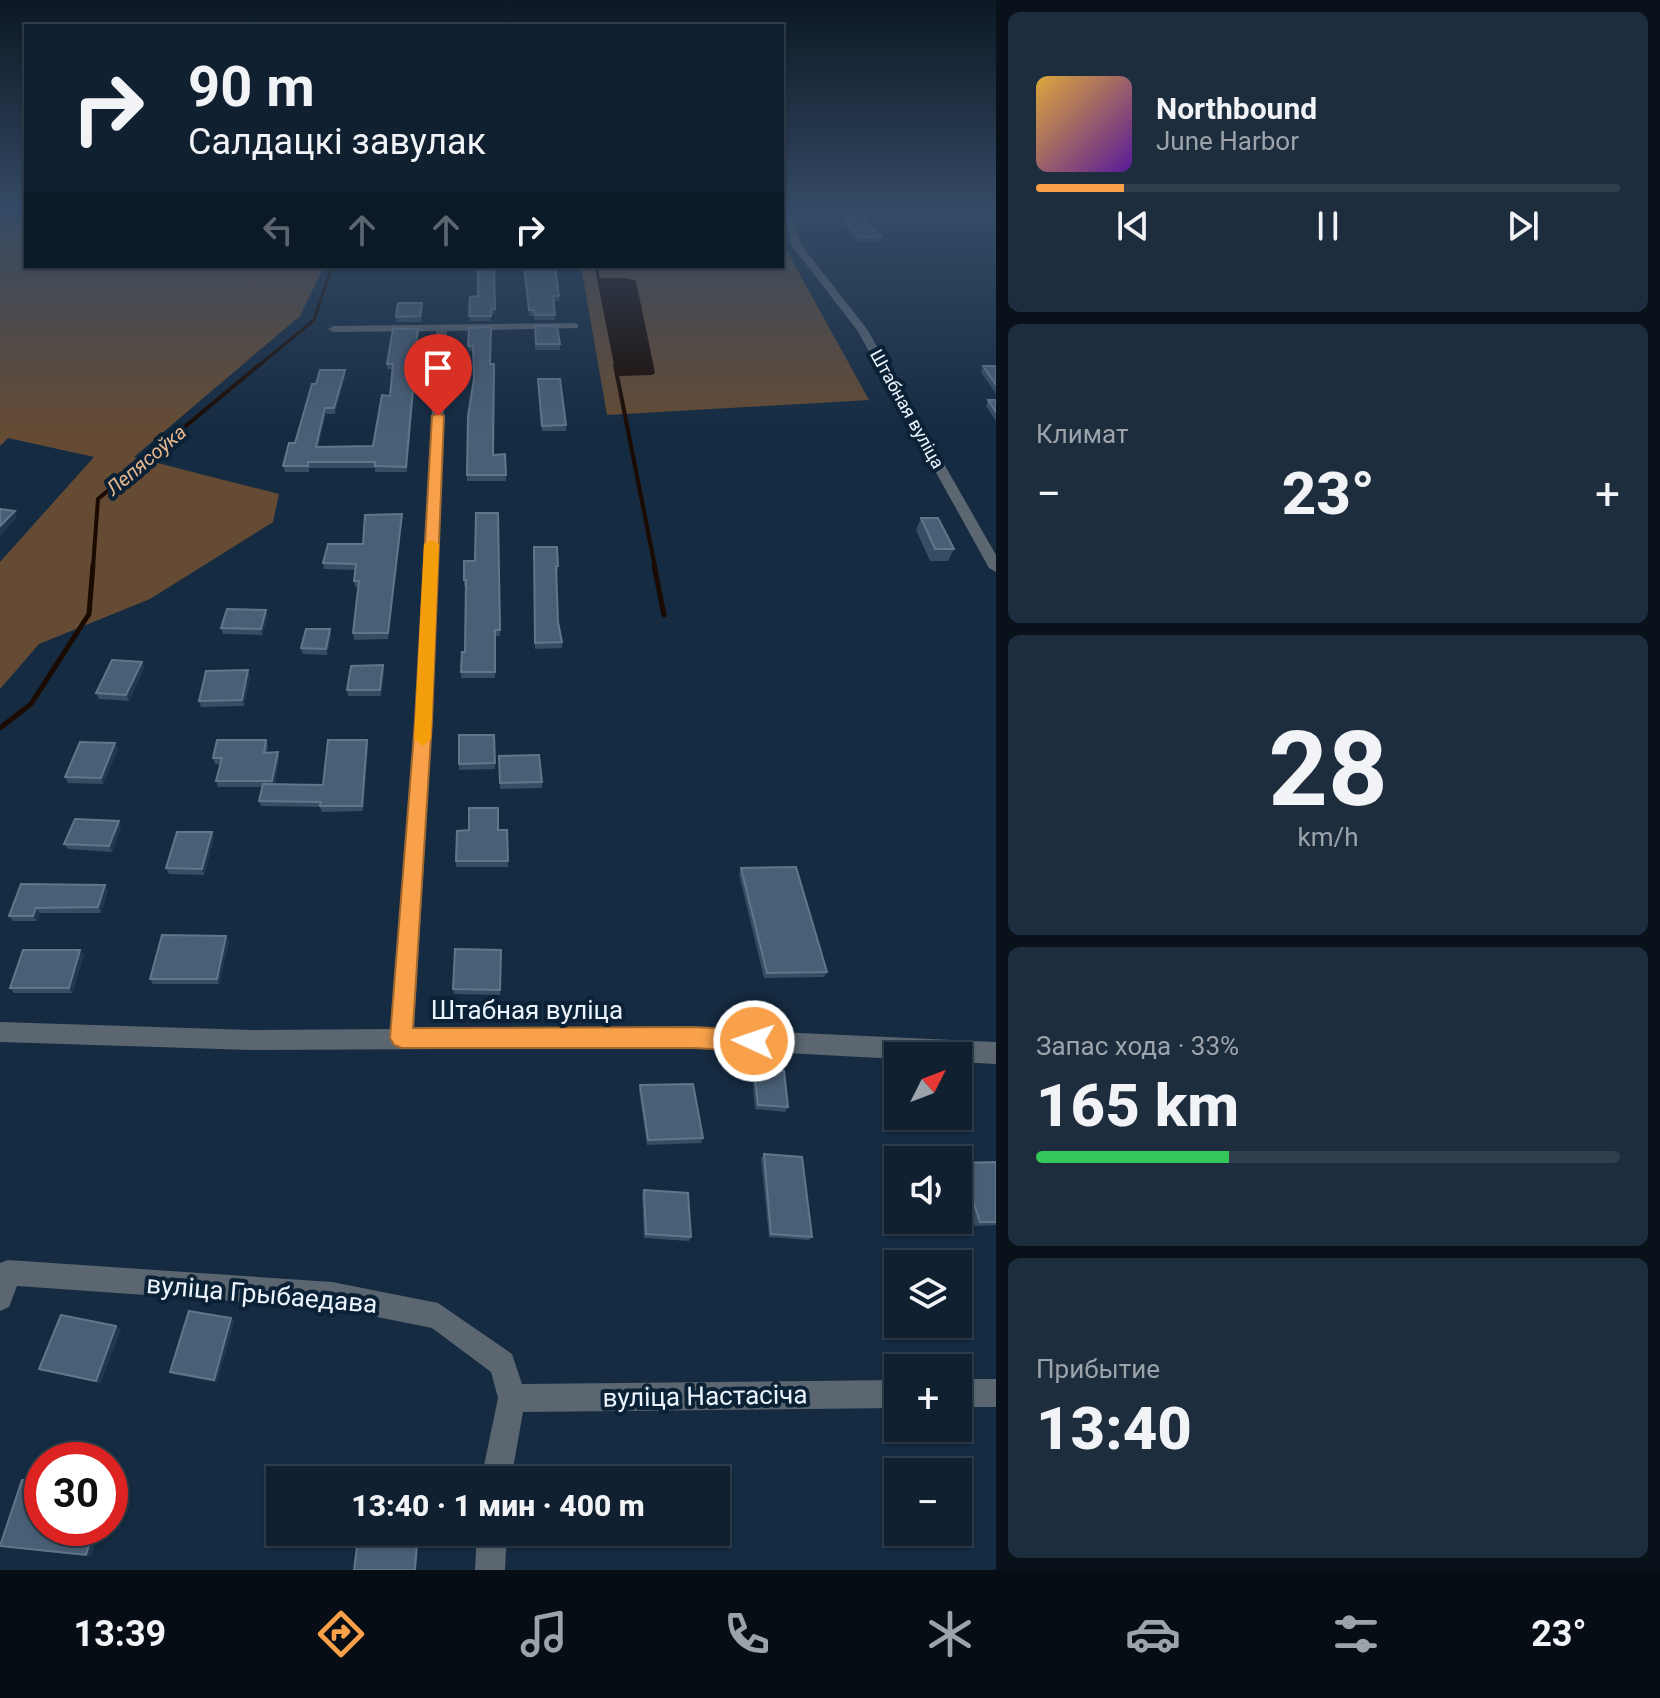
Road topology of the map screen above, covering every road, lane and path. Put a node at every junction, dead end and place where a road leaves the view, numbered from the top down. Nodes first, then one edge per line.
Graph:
1 (826, 283) edge
2 (574, 326) dead end
3 (442, 328) junction
4 (333, 329) dead end
5 (991, 551) edge
6 (996, 568) edge
7 (5, 1031) edge
8 (402, 1038) junction
9 (996, 1053) edge
10 (0, 1298) edge
11 (972, 1393) edge
12 (996, 1393) edge
13 (884, 1394) edge
14 (512, 1398) junction
15 (499, 1466) edge
16 (491, 1546) edge
17 (490, 1570) edge

1 - 5 street, Штабная вуліца
2 - 3 street
3 - 4 street
3 - 8 street
5 - 6 street, Штабная вуліца
7 - 8 street, Штабная вуліца
8 - 9 street, Штабная вуліца
10 - 14 street, вуліца Грыбаедава
11 - 12 street
13 - 14 street, вуліца Настасіча
14 - 15 street
16 - 17 street

